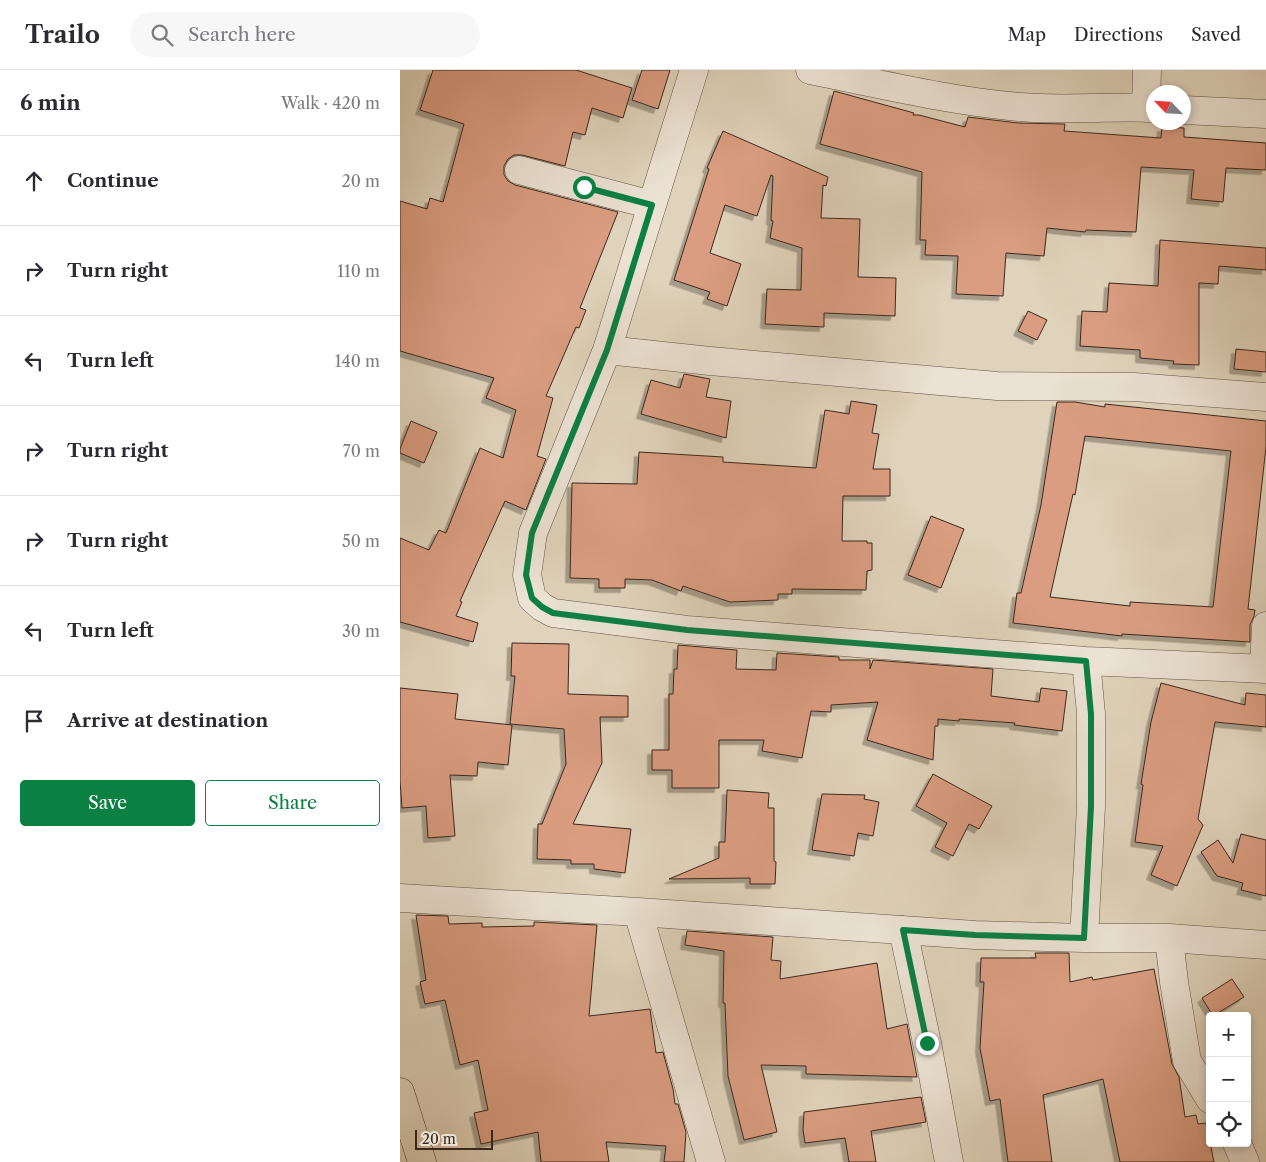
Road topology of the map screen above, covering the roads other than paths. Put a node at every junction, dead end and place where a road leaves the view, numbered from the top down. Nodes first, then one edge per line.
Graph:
1 (694, 70) edge
2 (810, 70) edge
3 (1147, 70) edge
4 (1148, 85) edge
5 (1146, 108) edge
6 (1191, 110) edge
7 (1266, 114) edge
8 (519, 170) dead end
9 (652, 205) junction
10 (607, 350) junction
11 (1266, 397) edge
12 (1266, 626) edge
13 (1086, 661) junction
14 (1265, 669) edge
15 (400, 898) edge
16 (638, 912) junction
17 (903, 930) junction
18 (1084, 938) junction
19 (1169, 938) junction
20 (1266, 945) edge
21 (400, 1092) edge
22 (1206, 1092) edge
23 (1239, 1147) edge
24 (422, 1162) edge
25 (711, 1162) edge
26 (949, 1162) edge
27 (1245, 1162) edge

1 - 9 street
2 - 5 street
3 - 4 street
6 - 7 street
8 - 9 street
9 - 10 street
10 - 11 street
10 - 13 street
12 - 14 street
13 - 14 street
13 - 18 street
15 - 16 street
16 - 17 street
16 - 25 street
17 - 18 street
17 - 26 street
18 - 19 street
19 - 20 street
19 - 22 street
21 - 24 main road
23 - 27 street

